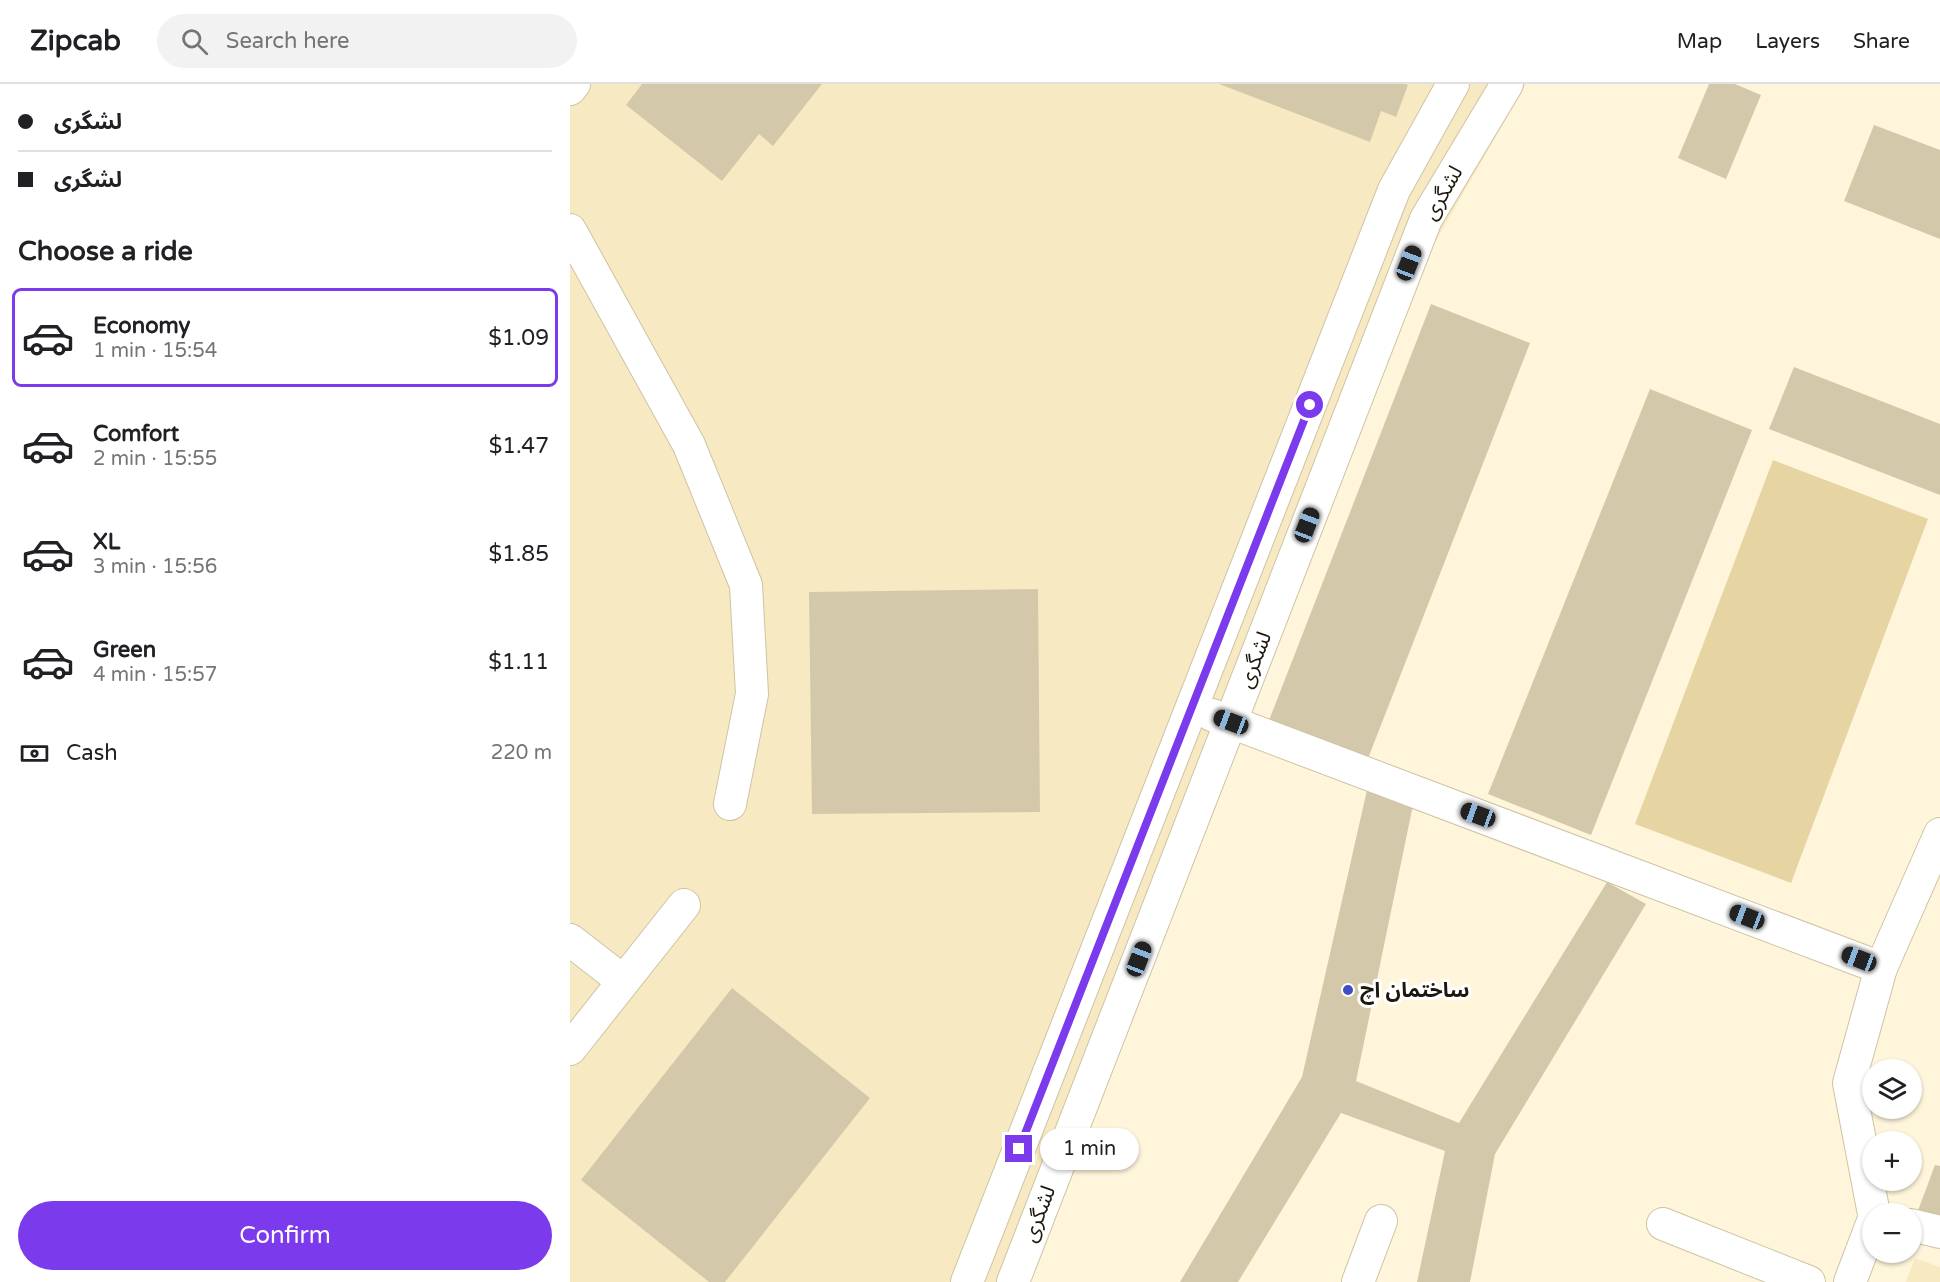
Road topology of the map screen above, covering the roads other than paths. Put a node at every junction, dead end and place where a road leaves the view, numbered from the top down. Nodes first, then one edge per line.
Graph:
1 (574, 84) edge
2 (1453, 84) edge
3 (1507, 84) edge
4 (570, 89) edge
5 (570, 230) edge
6 (1192, 707) junction
7 (1231, 722) junction
8 (730, 804) dead end
9 (1940, 834) edge
10 (684, 905) dead end
11 (570, 940) edge
12 (1881, 968) junction
13 (623, 981) junction
14 (570, 1049) edge
15 (1872, 1203) edge
16 (1381, 1221) dead end
17 (1663, 1224) dead end
18 (1922, 1228) edge
19 (1940, 1232) edge
20 (1862, 1250) edge
21 (967, 1282) edge
22 (1013, 1282) edge
23 (1358, 1282) edge
24 (1809, 1282) edge
25 (1850, 1282) edge

1 - 4 lane
2 - 6 lane, لشگری
3 - 7 lane, لشگری
5 - 8 lane
6 - 7 lane
6 - 21 lane, لشگری
7 - 12 lane
7 - 22 lane, لشگری
9 - 12 lane
10 - 13 lane
11 - 13 lane
12 - 15 lane
13 - 14 lane
16 - 23 lane
17 - 24 lane
18 - 19 lane
20 - 25 lane

